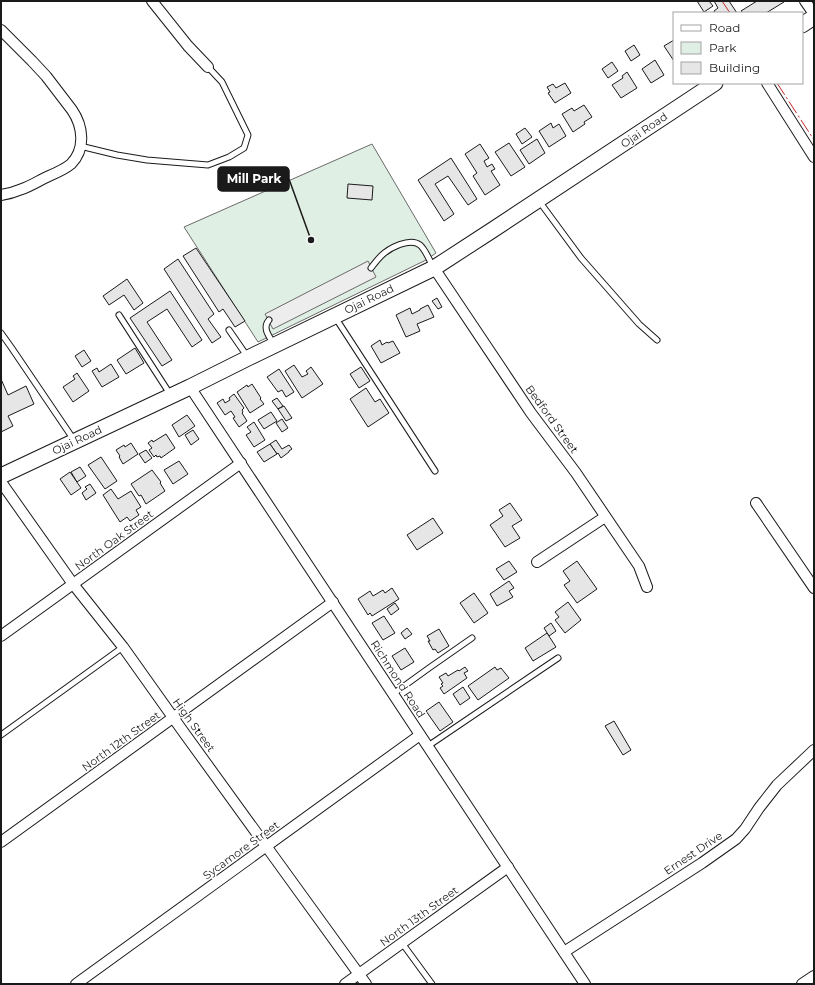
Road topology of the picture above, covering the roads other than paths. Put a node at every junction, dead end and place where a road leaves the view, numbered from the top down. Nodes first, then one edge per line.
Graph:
1 (152, 1) edge
2 (805, 1) edge
3 (814, 14) edge
4 (814, 18) edge
5 (803, 24) edge
6 (1, 30) edge
7 (208, 66) joint
8 (713, 84) edge
9 (768, 84) edge
10 (80, 146) junction
11 (814, 157) edge
12 (1, 196) edge
13 (539, 200) junction
14 (371, 268) dead end
15 (434, 268) junction
16 (119, 315) dead end
17 (334, 316) junction
18 (269, 320) dead end
19 (229, 330) dead end
20 (1, 333) edge
21 (657, 340) dead end
22 (4, 342) edge
23 (274, 345) junction
24 (248, 358) junction
25 (190, 387) junction
26 (170, 395) junction
27 (74, 441) junction
28 (241, 463) junction
29 (435, 471) dead end
30 (1, 476) edge
31 (1, 482) edge
32 (756, 503) dead end
33 (605, 517) junction
34 (537, 562) dead end
35 (73, 584) junction
36 (646, 587) dead end
37 (814, 588) edge
38 (333, 602) junction
39 (1, 636) edge
40 (472, 638) dead end
41 (123, 647) junction
42 (558, 658) dead end
43 (393, 694) junction
44 (173, 718) junction
45 (1, 735) edge
46 (420, 735) junction
47 (428, 746) junction
48 (814, 750) edge
49 (1, 842) edge
50 (266, 846) junction
51 (508, 867) junction
52 (402, 943) junction
53 (564, 952) junction
54 (359, 974) junction
55 (814, 976) edge
56 (76, 984) edge
57 (346, 984) edge
58 (366, 984) edge
59 (432, 984) edge
60 (585, 984) edge
61 (802, 984) edge

1 - 7 street
2 - 3 street
4 - 5 main road
6 - 10 street
7 - 10 lane
8 - 13 main road, Ojai Road
9 - 11 street
10 - 12 street
13 - 15 main road, Ojai Road
13 - 21 lane
14 - 15 lane
15 - 17 main road, Ojai Road
15 - 33 street, Bedford Street
16 - 26 lane
17 - 23 main road, Ojai Road
17 - 29 lane
18 - 23 lane
19 - 24 lane
20 - 22 lane
22 - 27 lane
23 - 24 main road, Ojai Road
24 - 25 main road, Ojai Road
25 - 26 main road, Ojai Road
25 - 28 street, Richmond Road
26 - 27 main road, Ojai Road
27 - 30 main road, Ojai Road
28 - 35 street, North Oak Street
28 - 38 street, Richmond Road
31 - 35 street, High Street
32 - 37 street
33 - 34 street
33 - 36 street, Bedford Street
35 - 39 street, North Oak Street
35 - 41 street, High Street
38 - 43 street, Richmond Road
38 - 44 street, North 12th Street
40 - 43 lane
41 - 44 street, High Street
41 - 45 lane
42 - 47 lane
43 - 46 street, Richmond Road
44 - 49 street, North 12th Street
44 - 50 street, High Street
46 - 47 street, Richmond Road
46 - 50 street, Sycamore Street
47 - 51 street, Richmond Road
48 - 53 street, Ernest Drive
50 - 54 street, High Street
50 - 56 street, Sycamore Street
51 - 52 street, North 13th Street
51 - 53 street, Richmond Road
52 - 54 street, North 13th Street
52 - 59 lane
53 - 60 street, Richmond Road
54 - 57 street, North 13th Street
54 - 58 street, High Street
55 - 61 street

